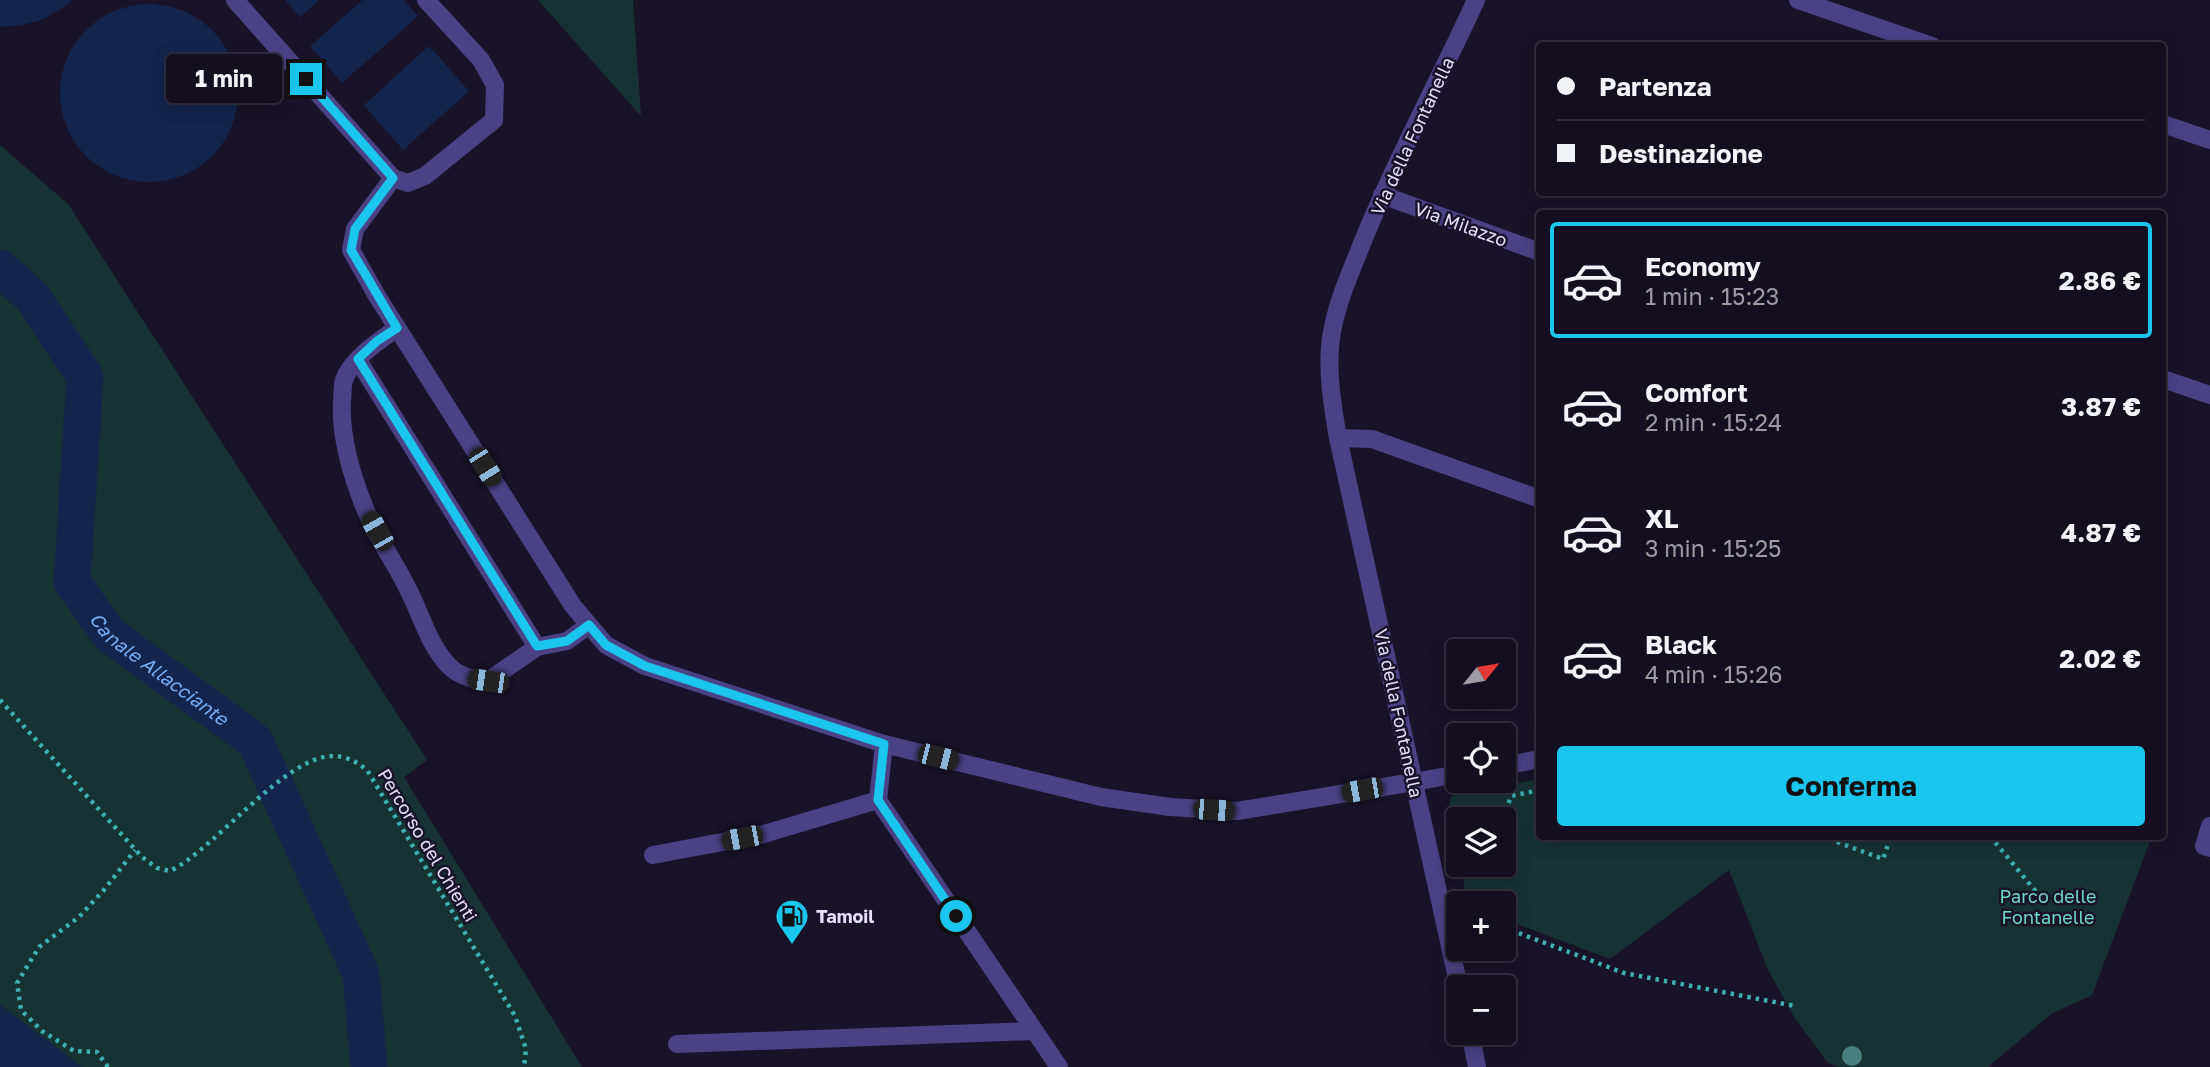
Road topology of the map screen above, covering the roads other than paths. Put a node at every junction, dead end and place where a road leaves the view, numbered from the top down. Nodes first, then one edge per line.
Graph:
1 (235, 0) edge
2 (426, 0) edge
3 (1476, 0) edge
4 (1798, 0) edge
5 (1920, 42) edge
6 (2166, 125) edge
7 (2210, 140) edge
8 (393, 178) junction
9 (1382, 195) junction
10 (1536, 251) edge
11 (397, 328) junction
12 (358, 359) junction
13 (2166, 380) edge
14 (2210, 395) edge
15 (1338, 438) junction
16 (1536, 498) edge
17 (589, 625) junction
18 (537, 646) junction
19 (884, 744) junction
20 (1536, 760) edge
21 (1516, 764) edge
22 (1446, 776) edge
23 (1414, 782) junction
24 (878, 800) junction
25 (2210, 826) edge
26 (2210, 848) edge
27 (653, 855) dead end
28 (1456, 975) edge
29 (1034, 1031) junction
30 (677, 1044) dead end
31 (1472, 1045) edge
32 (1059, 1067) edge
33 (1477, 1067) edge

1 - 8 street
2 - 8 street
3 - 9 street, Via della Fontanella
4 - 5 street
6 - 7 street
8 - 11 street
9 - 10 street, Via Milazzo
9 - 15 street, Via della Fontanella
11 - 12 street
11 - 17 street
12 - 18 street
12 - 18 street
13 - 14 street
15 - 16 street
15 - 23 street, Via della Fontanella
17 - 18 street
17 - 19 street
19 - 23 street
19 - 24 street
20 - 21 street
22 - 23 street
23 - 28 street, Via della Fontanella
24 - 27 street
24 - 29 street
25 - 26 street
29 - 30 street
29 - 32 street
31 - 33 street

